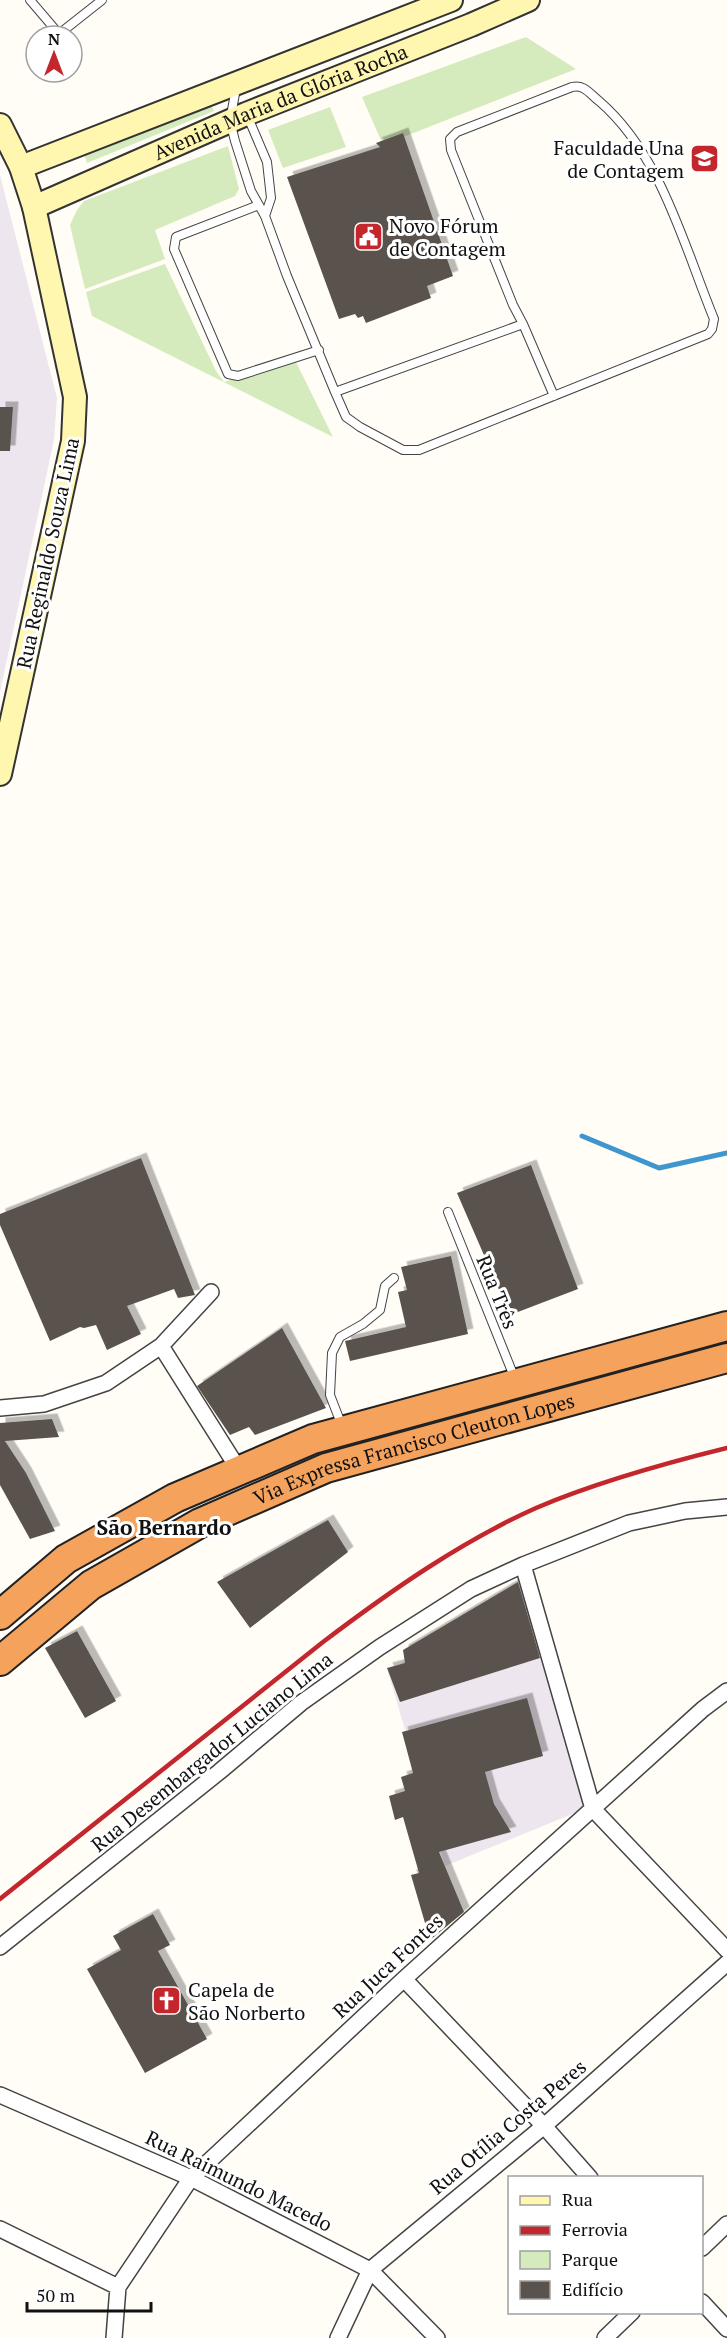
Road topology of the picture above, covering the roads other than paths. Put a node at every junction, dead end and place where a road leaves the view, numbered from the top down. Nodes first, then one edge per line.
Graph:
1 (30, 0) edge
2 (102, 0) edge
3 (451, 0) edge
4 (528, 0) edge
5 (237, 84) junction
6 (238, 118) junction
7 (0, 125) edge
8 (21, 167) junction
9 (259, 205) junction
10 (34, 207) junction
11 (265, 216) junction
12 (523, 324) junction
13 (319, 350) junction
14 (335, 392) junction
15 (554, 396) junction
16 (0, 774) edge
17 (448, 1212) dead end
18 (393, 1278) dead end
19 (211, 1292) dead end
20 (727, 1326) edge
21 (161, 1346) junction
22 (727, 1358) edge
23 (516, 1383) junction
24 (0, 1408) edge
25 (343, 1431) junction
26 (239, 1470) junction
27 (727, 1507) edge
28 (523, 1565) junction
29 (0, 1615) edge
30 (0, 1661) edge
31 (727, 1691) edge
32 (592, 1809) junction
33 (0, 1947) edge
34 (727, 1950) edge
35 (727, 1963) edge
36 (404, 1979) junction
37 (0, 2096) edge
38 (544, 2126) junction
39 (588, 2176) edge
40 (191, 2178) junction
41 (727, 2224) edge
42 (0, 2229) edge
43 (703, 2247) edge
44 (370, 2270) junction
45 (118, 2287) junction
46 (703, 2303) edge
47 (631, 2314) edge
48 (727, 2329) edge
49 (114, 2338) edge
50 (338, 2338) edge
51 (436, 2338) edge
52 (605, 2338) edge

1 - 2 lane
3 - 5 street, Avenida Maria da Glória Rocha
4 - 6 street, Avenida Maria da Glória Rocha
5 - 6 lane
5 - 8 street, Avenida Maria da Glória Rocha
6 - 9 lane
6 - 10 street, Avenida Maria da Glória Rocha
6 - 11 lane
7 - 8 street, Rua Reginaldo Souza Lima
8 - 10 street, Rua Reginaldo Souza Lima
9 - 11 lane
9 - 13 lane
10 - 16 street, Rua Reginaldo Souza Lima
11 - 13 lane
12 - 14 lane
12 - 15 lane
12 - 15 lane
13 - 14 lane
14 - 15 lane
17 - 23 lane, Rua Três
18 - 25 lane
19 - 21 street
20 - 23 highway, Via Expressa Francisco Cleuton Lopes
21 - 24 street
21 - 26 street
22 - 30 highway, Via Expressa Francisco Cleuton Lopes
23 - 25 highway, Via Expressa Francisco Cleuton Lopes
25 - 26 highway, Via Expressa Francisco Cleuton Lopes
26 - 29 highway, Via Expressa Francisco Cleuton Lopes
27 - 28 street, Rua Desembargador Luciano Lima
28 - 32 street
28 - 33 street, Rua Desembargador Luciano Lima
31 - 32 street, Rua Juca Fontes
32 - 34 street
32 - 36 street, Rua Juca Fontes
35 - 38 street, Rua Otília Costa Peres
36 - 38 street
36 - 40 street, Rua Juca Fontes
37 - 40 street, Rua Raimundo Macedo
38 - 39 street
38 - 44 street, Rua Otília Costa Peres
40 - 44 street, Rua Raimundo Macedo
40 - 45 street, Rua Juca Fontes
41 - 43 street
42 - 45 street
44 - 50 street, Rua Otília Costa Peres
44 - 51 street, Rua Raimundo Macedo
45 - 49 street, Rua Juca Fontes
46 - 48 street
47 - 52 street

